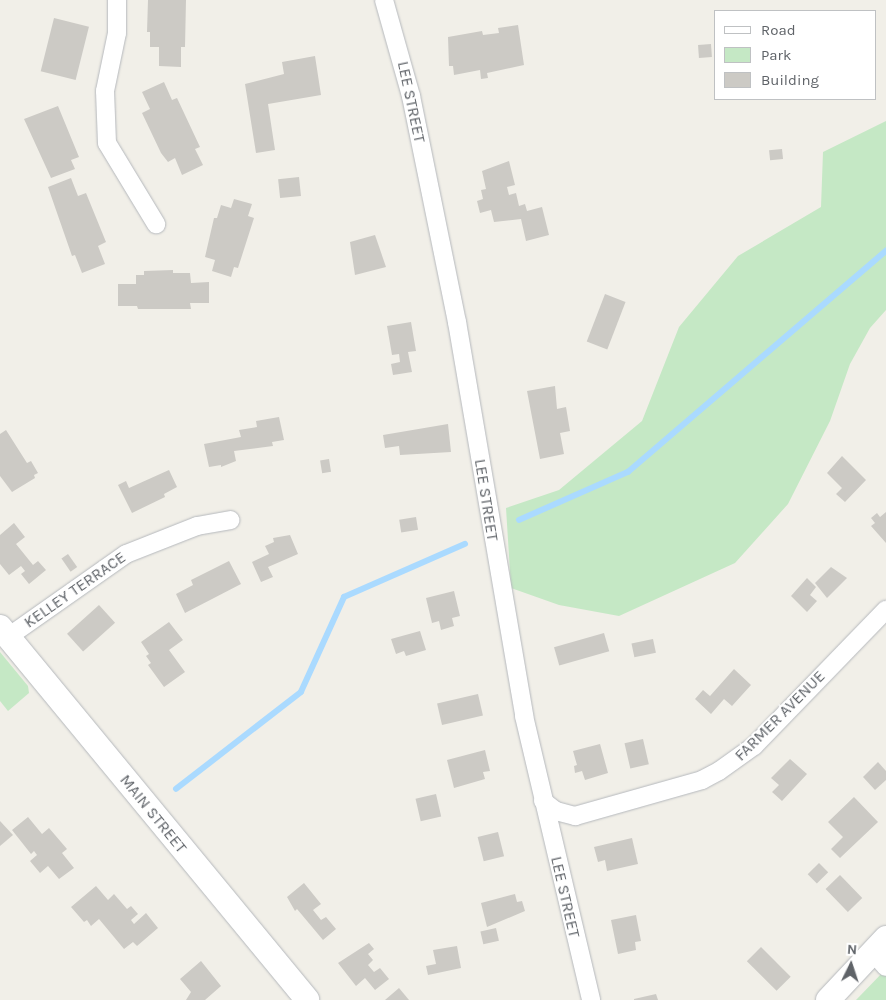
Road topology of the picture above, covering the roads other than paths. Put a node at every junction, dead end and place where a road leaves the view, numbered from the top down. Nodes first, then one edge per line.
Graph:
1 (117, 0) edge
2 (384, 0) edge
3 (156, 224) dead end
4 (230, 520) dead end
5 (886, 610) edge
6 (4, 632) edge
7 (543, 801) junction
8 (881, 952) edge
9 (306, 1000) edge
10 (590, 1000) edge
11 (828, 1000) edge

1 - 3 street
2 - 7 street, LEE STREET
4 - 6 street, KELLEY TERRACE
5 - 7 street, FARMER AVENUE
6 - 9 main road, MAIN STREET
7 - 10 street, LEE STREET
8 - 11 main road

